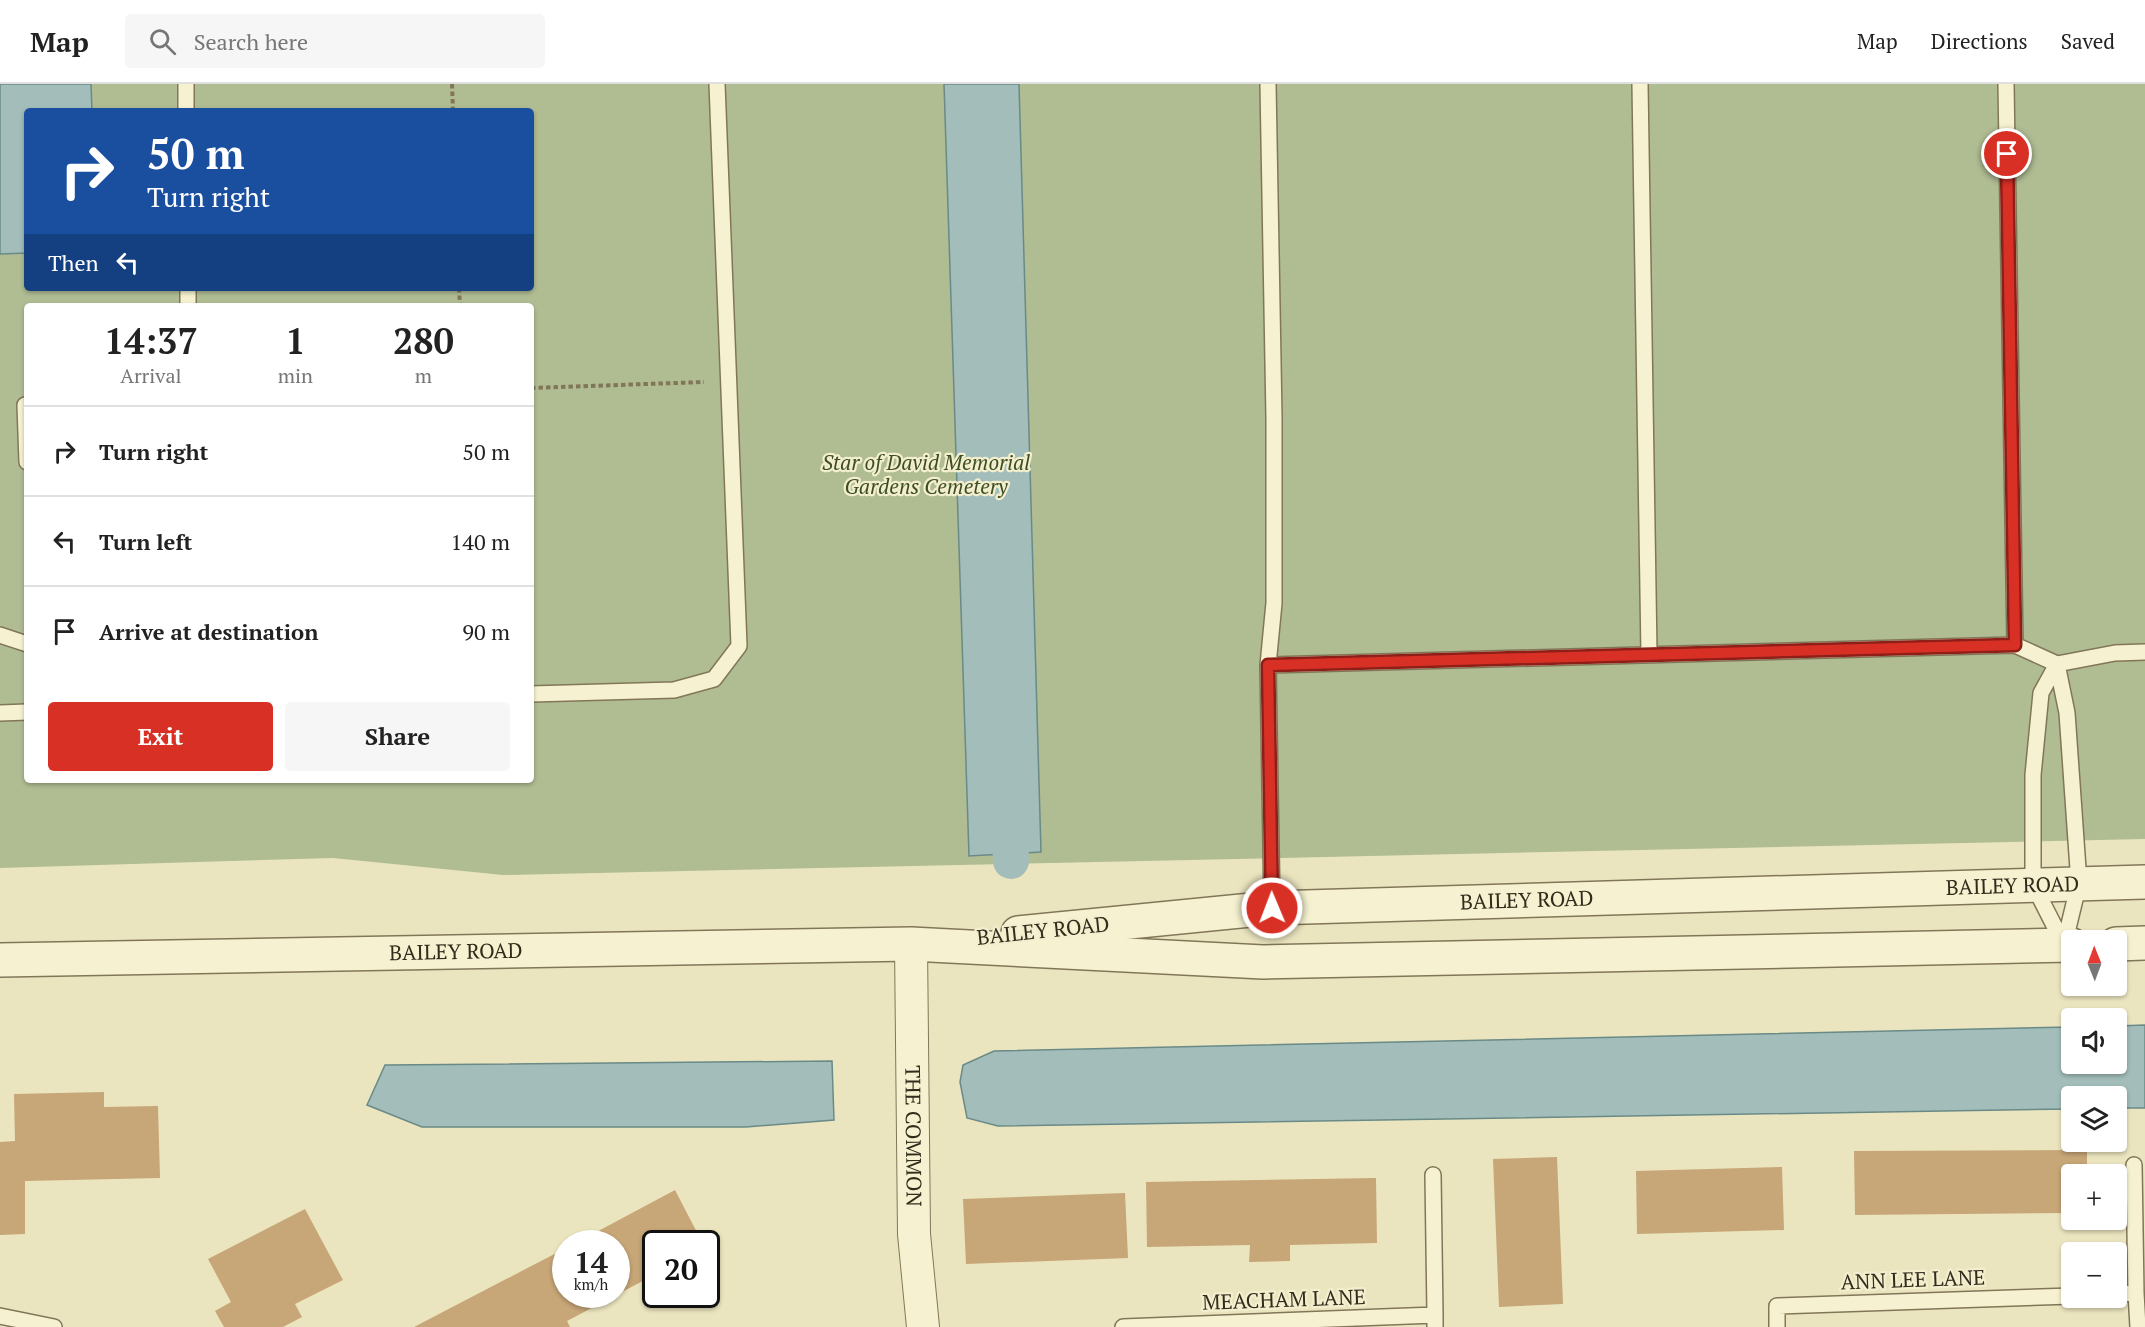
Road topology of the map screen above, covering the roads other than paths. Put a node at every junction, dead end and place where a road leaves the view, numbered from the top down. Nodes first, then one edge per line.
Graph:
1 (186, 84) edge
2 (717, 84) edge
3 (1268, 84) edge
4 (1640, 84) edge
5 (2006, 84) edge
6 (186, 108) edge
7 (0, 635) edge
8 (24, 643) edge
9 (2015, 645) junction
10 (2145, 652) edge
11 (1649, 654) junction
12 (2057, 664) junction
13 (1268, 665) junction
14 (534, 694) edge
15 (24, 712) edge
16 (0, 713) edge
17 (2145, 882) edge
18 (2079, 883) junction
19 (2033, 884) junction
20 (1272, 908) junction
21 (2071, 930) edge
22 (2061, 933) edge
23 (2145, 943) edge
24 (911, 944) junction
25 (2127, 944) edge
26 (2061, 945) edge
27 (0, 960) edge
28 (2134, 1165) dead end
29 (1432, 1175) dead end
30 (2127, 1293) edge
31 (2136, 1293) junction
32 (2061, 1296) edge
33 (0, 1316) edge
34 (1435, 1321) edge
35 (54, 1327) edge
36 (923, 1327) edge
37 (1123, 1327) edge
38 (1777, 1327) edge
39 (2138, 1327) edge

1 - 6 lane
2 - 14 lane
3 - 13 lane
4 - 11 lane
5 - 9 lane
7 - 8 lane
9 - 11 lane
9 - 12 lane
10 - 12 lane
11 - 13 lane
12 - 18 lane
12 - 19 lane
13 - 20 lane
15 - 16 lane
17 - 18 street, BAILEY ROAD
18 - 19 street, BAILEY ROAD
18 - 21 lane
19 - 20 street, BAILEY ROAD
19 - 22 lane
20 - 24 street, BAILEY ROAD
23 - 25 street
24 - 26 street, BAILEY ROAD
24 - 27 street, BAILEY ROAD
24 - 36 street, THE COMMON
28 - 31 lane
29 - 34 lane
30 - 31 lane
31 - 39 lane
32 - 38 lane, ANN LEE LANE
33 - 35 lane
34 - 37 lane, MEACHAM LANE

